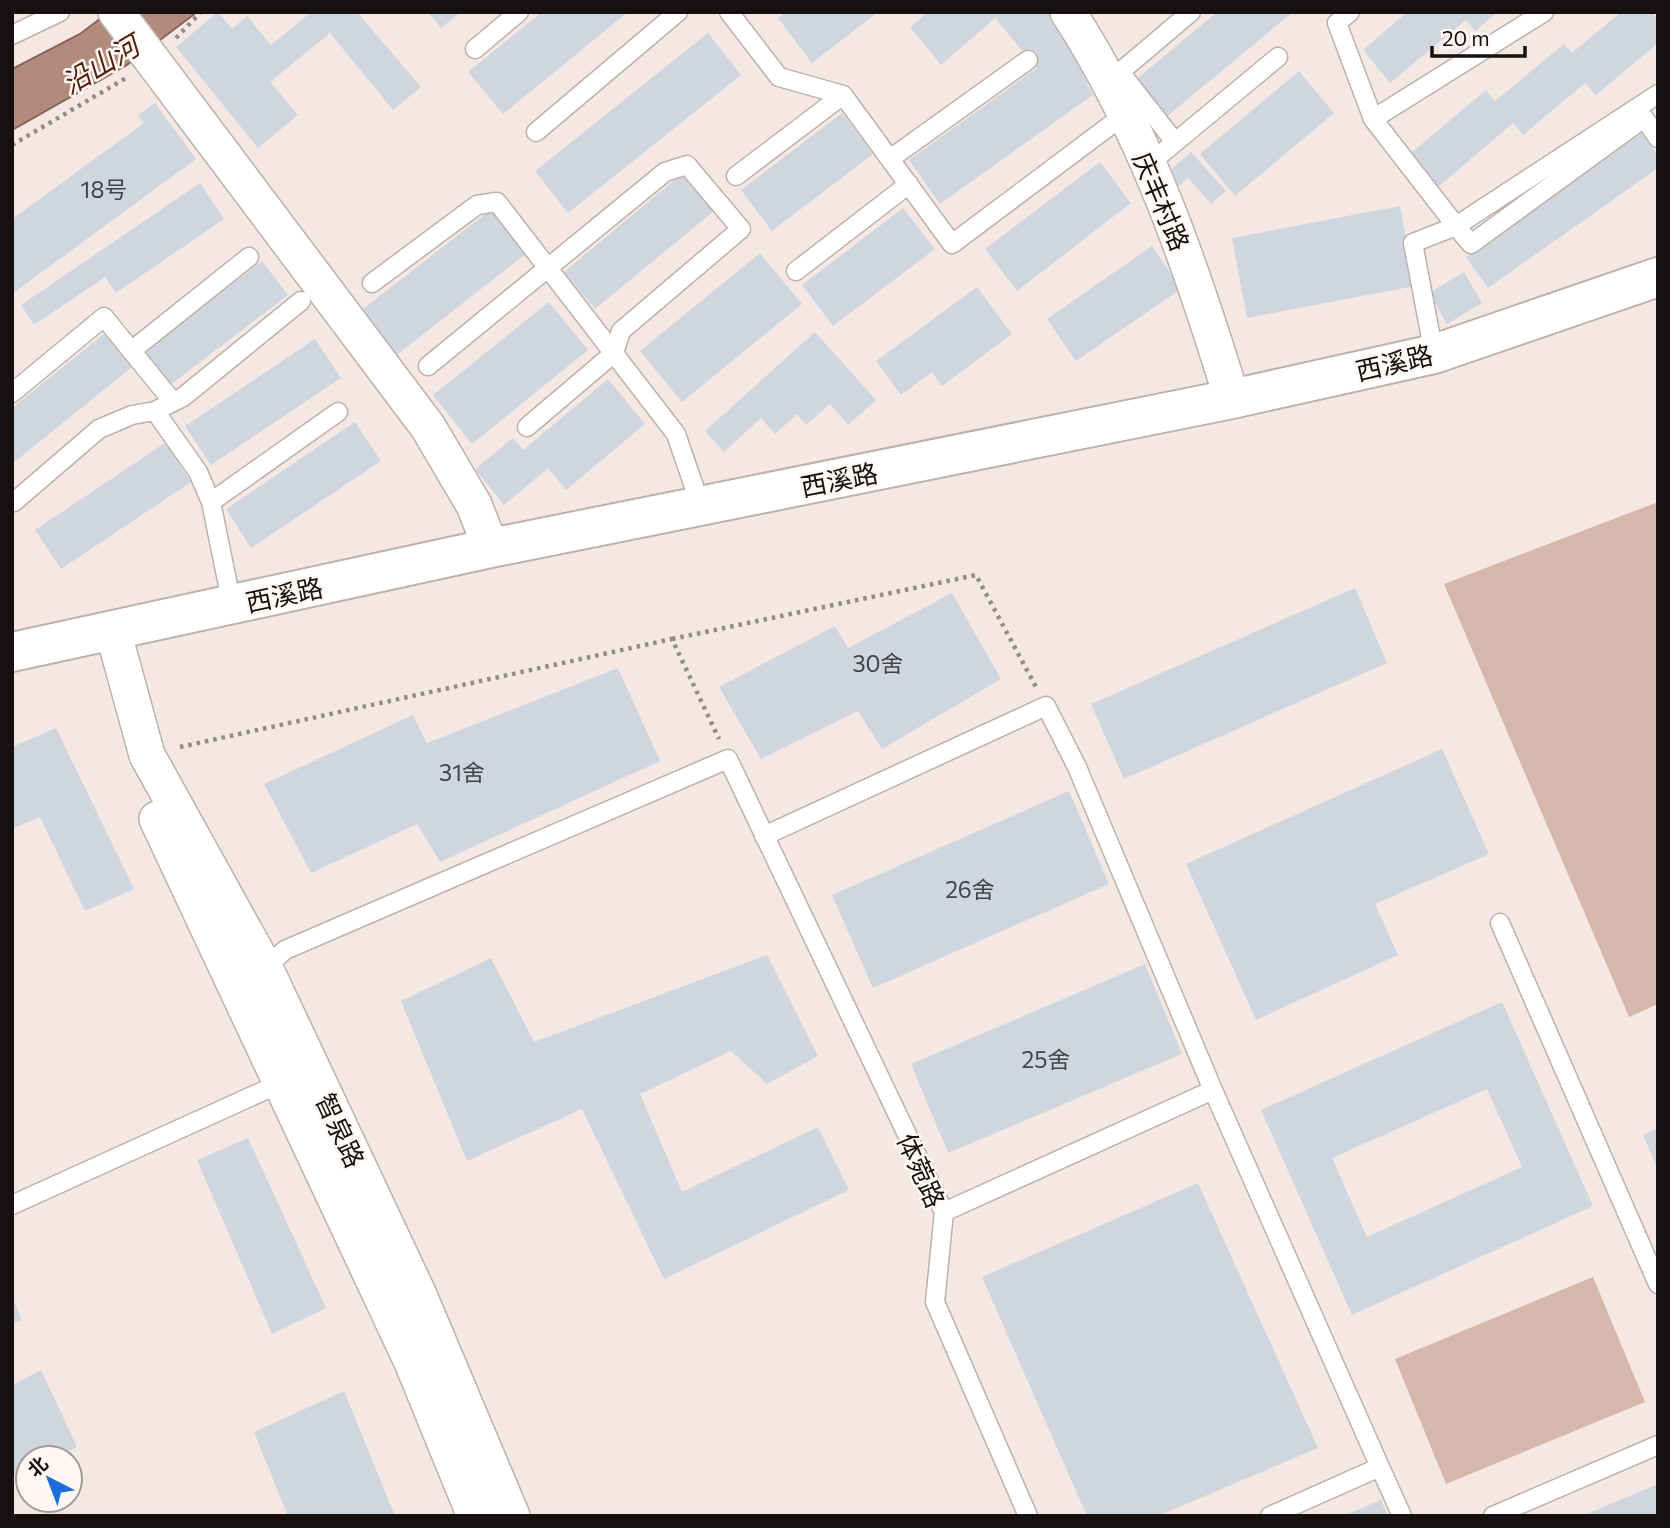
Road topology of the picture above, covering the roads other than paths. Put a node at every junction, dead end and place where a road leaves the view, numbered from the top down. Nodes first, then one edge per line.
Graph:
1 (60, 12) edge
2 (116, 12) edge
3 (519, 12) edge
4 (678, 12) edge
5 (1068, 12) edge
6 (1191, 12) edge
7 (1350, 12) edge
8 (1544, 12) edge
9 (733, 14) edge
10 (12, 35) edge
11 (475, 49) dead end
12 (1278, 57) dead end
13 (1028, 60) dead end
14 (1658, 94) edge
15 (843, 95) junction
16 (1124, 114) junction
17 (1373, 119) junction
18 (536, 132) dead end
19 (1658, 138) edge
20 (1175, 142) junction
21 (890, 159) junction
22 (1149, 164) junction
23 (736, 176) dead end
24 (909, 184) junction
25 (1456, 226) junction
26 (250, 257) dead end
27 (549, 269) junction
28 (796, 271) dead end
29 (1658, 277) edge
30 (372, 283) dead end
31 (301, 301) dead end
32 (131, 351) junction
33 (614, 353) junction
34 (1434, 354) junction
35 (428, 366) dead end
36 (12, 393) edge
37 (1232, 400) junction
38 (173, 402) junction
39 (155, 411) junction
40 (338, 412) dead end
41 (527, 427) dead end
42 (12, 500) edge
43 (211, 502) junction
44 (701, 507) junction
45 (491, 548) junction
46 (232, 605) junction
47 (113, 631) junction
48 (12, 652) edge
49 (147, 755) junction
50 (764, 836) junction
51 (1500, 923) dead end
52 (265, 968) junction
53 (283, 1082) junction
54 (1213, 1090) junction
55 (12, 1205) edge
56 (944, 1212) junction
57 (1658, 1283) edge
58 (1658, 1445) edge
59 (1380, 1467) junction
60 (475, 1516) edge
61 (512, 1516) edge
62 (1028, 1516) edge
63 (1270, 1516) edge
64 (1402, 1516) edge
65 (1493, 1516) edge

1 - 10 lane
2 - 45 street
3 - 11 lane
4 - 18 lane
5 - 16 street, 庆丰村路
6 - 20 lane
7 - 17 lane
8 - 17 lane
9 - 15 lane
12 - 20 lane
13 - 21 lane
14 - 25 lane
15 - 21 lane
15 - 23 lane
16 - 22 street, 庆丰村路
16 - 24 lane
17 - 25 lane
19 - 25 lane
20 - 22 lane
21 - 24 lane
22 - 37 street, 庆丰村路
24 - 28 lane
25 - 34 lane
26 - 32 lane
27 - 30 lane
27 - 33 lane
27 - 33 lane
27 - 35 lane
29 - 34 main road, 西溪路
31 - 38 lane
32 - 36 lane
32 - 38 lane
33 - 41 lane
33 - 44 lane
34 - 37 main road, 西溪路
37 - 44 main road, 西溪路
38 - 39 lane
39 - 42 lane
39 - 43 lane
40 - 43 lane
43 - 46 lane
44 - 45 main road, 西溪路
45 - 46 main road, 西溪路
46 - 47 main road, 西溪路
47 - 48 main road, 西溪路
47 - 49 street, 智泉路
49 - 52 street, 智泉路
49 - 53 street, 智泉路
50 - 52 lane, 体菀路
50 - 54 lane
50 - 56 lane, 体菀路
51 - 57 lane
52 - 61 street, 智泉路
53 - 55 lane
53 - 60 street, 智泉路
54 - 56 lane
54 - 59 lane
56 - 62 lane, 体菀路
58 - 65 lane
59 - 63 lane
59 - 64 lane

